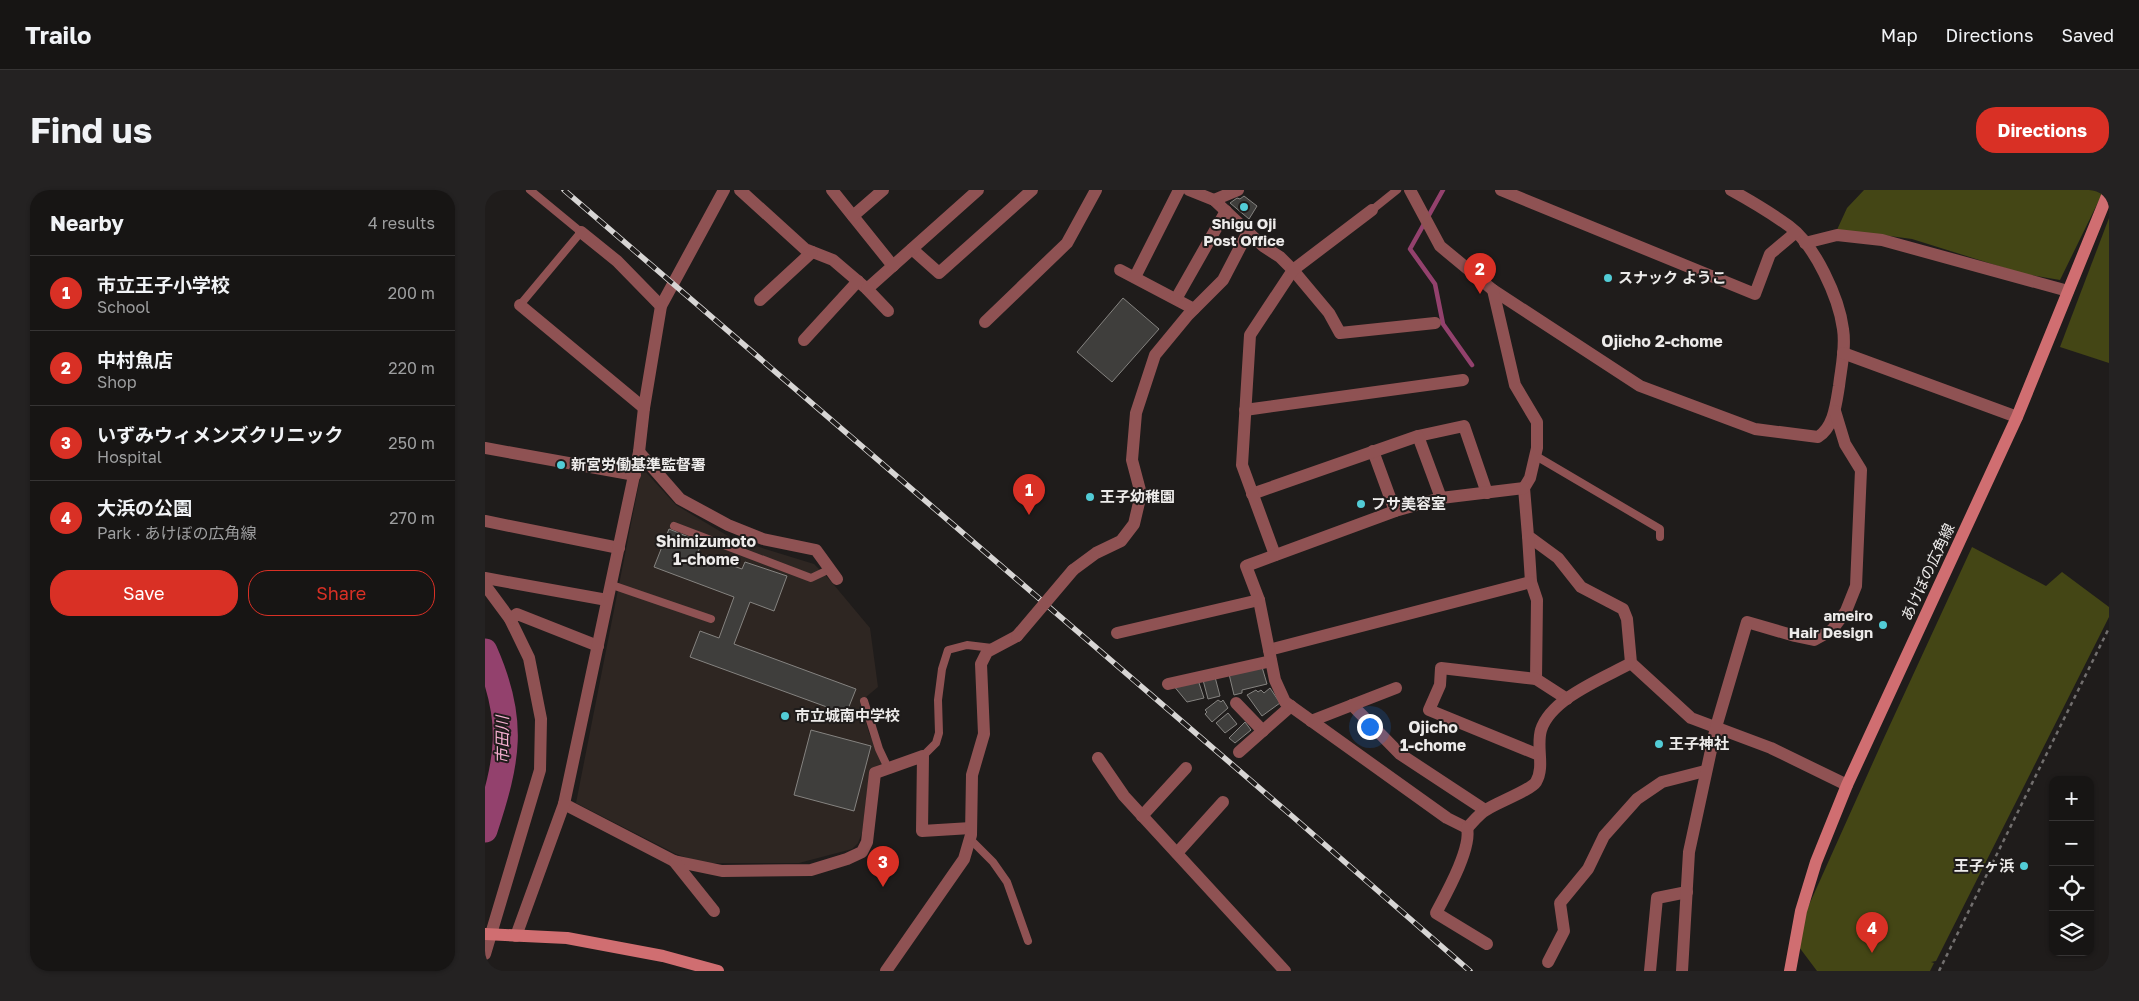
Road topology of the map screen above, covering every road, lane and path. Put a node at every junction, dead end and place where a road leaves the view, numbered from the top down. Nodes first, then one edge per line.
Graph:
1 (530, 190) edge
2 (724, 190) edge
3 (740, 190) edge
4 (832, 190) edge
5 (883, 190) edge
6 (1032, 190) edge
7 (1096, 190) edge
8 (1179, 190) edge
9 (1189, 190) edge
10 (1238, 190) edge
11 (1397, 190) edge
12 (1411, 190) edge
13 (1501, 190) edge
14 (1736, 191) edge
15 (2109, 191) edge
16 (971, 192) edge
17 (1214, 200) junction
18 (1371, 210) joint
19 (1226, 211) junction
20 (853, 216) junction
21 (581, 232) junction
22 (1248, 232) junction
23 (1795, 233) junction
24 (1805, 243) junction
25 (912, 249) junction
26 (812, 252) junction
27 (893, 266) junction
28 (1120, 270) dead end
29 (1293, 270) junction
30 (1135, 278) junction
31 (863, 285) junction
32 (1493, 290) junction
33 (2069, 291) junction
34 (1176, 299) junction
35 (760, 300) dead end
36 (520, 305) joint
37 (661, 306) junction
38 (1194, 308) junction
39 (888, 311) dead end
40 (985, 322) dead end
41 (1435, 323) dead end
42 (804, 340) dead end
43 (1843, 354) junction
44 (1463, 380) dead end
45 (644, 408) junction
46 (1245, 410) junction
47 (1835, 411) junction
48 (2017, 417) junction
49 (1418, 436) junction
50 (485, 448) edge
51 (639, 452) junction
52 (1373, 452) junction
53 (1535, 456) junction
54 (635, 475) junction
55 (1524, 488) junction
56 (1487, 493) junction
57 (1252, 494) junction
58 (1441, 498) junction
59 (1395, 511) junction
60 (485, 521) edge
61 (674, 526) dead end
62 (1528, 536) junction
63 (1660, 537) dead end
64 (619, 548) junction
65 (1275, 555) junction
66 (833, 574) joint
67 (485, 578) edge
68 (1531, 582) junction
69 (485, 585) edge
70 (612, 585) junction
71 (607, 600) junction
72 (1259, 600) junction
73 (510, 619) junction
74 (711, 619) dead end
75 (2109, 628) edge
76 (1117, 632) dead end
77 (598, 646) junction
78 (994, 648) junction
79 (1270, 656) junction
80 (1631, 663) junction
81 (1536, 679) junction
82 (1168, 684) dead end
83 (1396, 688) dead end
84 (1567, 699) junction
85 (864, 701) dead end
86 (1236, 703) dead end
87 (1352, 705) junction
88 (1291, 706) junction
89 (1311, 721) junction
90 (1716, 727) junction
91 (1263, 731) junction
92 (1239, 752) dead end
93 (1539, 755) junction
94 (923, 756) junction
95 (1099, 758) dead end
96 (888, 768) junction
97 (1186, 768) dead end
98 (1705, 771) junction
99 (1847, 785) junction
100 (1223, 802) dead end
101 (564, 804) junction
102 (1485, 810) junction
103 (1142, 816) junction
104 (1467, 828) junction
105 (971, 833) junction
106 (1177, 852) junction
107 (674, 861) junction
108 (1687, 892) junction
109 (713, 911) dead end
110 (488, 934) edge
111 (517, 936) junction
112 (1028, 941) dead end
113 (1487, 944) dead end
114 (485, 954) edge
115 (1548, 962) dead end
116 (718, 971) edge
117 (886, 971) edge
118 (1285, 971) edge
119 (1650, 971) edge
120 (1682, 971) edge
121 (1790, 971) edge
122 (1939, 971) edge

1 - 21 lane
2 - 37 street
3 - 26 street
4 - 20 street
5 - 20 street
6 - 25 street
7 - 40 street
8 - 30 street
9 - 17 street
10 - 17 street
11 - 18 lane
12 - 32 street
13 - 23 street
14 - 23 street
15 - 33 main road, あけぼの広角線
16 - 25 street
17 - 19 street
18 - 29 street
19 - 22 street
19 - 34 street
20 - 27 street
21 - 36 lane
21 - 37 street
22 - 29 street
22 - 38 street
23 - 24 street
24 - 33 street
24 - 43 street
25 - 27 street
26 - 31 street
26 - 35 street
27 - 31 street
28 - 30 street
29 - 41 street
29 - 46 street
30 - 34 street
31 - 39 street
31 - 42 street
32 - 47 street
32 - 53 street
33 - 48 main road, あけぼの広角線
34 - 38 street
36 - 45 street
37 - 45 street
38 - 78 street, bridge
43 - 47 street
43 - 48 street
44 - 46 street
45 - 51 street
46 - 57 street
47 - 90 street
48 - 99 main road, あけぼの広角線
49 - 52 street
49 - 56 street
49 - 58 street
50 - 54 street
51 - 54 street
51 - 66 street
52 - 57 street
52 - 59 street
53 - 55 street
53 - 63 lane
54 - 64 street
55 - 56 street
55 - 62 street
56 - 58 street
57 - 65 street
58 - 59 street
59 - 65 street
60 - 64 street
61 - 66 lane
62 - 68 street
62 - 80 street
64 - 70 street
65 - 72 street
67 - 71 street
68 - 79 street
68 - 81 street
69 - 73 street
70 - 71 street
70 - 74 lane
71 - 77 street
72 - 76 street
72 - 79 street
73 - 77 street
73 - 110 street
75 - 122 path
77 - 101 street
78 - 94 lane
78 - 105 street
79 - 82 street
79 - 88 street
80 - 84 street
80 - 90 street
81 - 84 street
81 - 93 street
83 - 87 street
84 - 93 street
85 - 96 lane
86 - 91 street
87 - 89 street
87 - 102 street
88 - 89 street
88 - 91 street
89 - 104 street
90 - 98 street
90 - 99 street
91 - 92 street
93 - 102 street
94 - 96 street
94 - 105 street
95 - 103 street
96 - 107 street
97 - 103 street
98 - 108 street
98 - 115 street
99 - 121 main road, あけぼの広角線
100 - 106 street
101 - 107 street
101 - 111 street
102 - 104 street
103 - 106 street
104 - 113 street
105 - 112 lane
105 - 117 street
106 - 118 street
107 - 109 street
108 - 119 street
108 - 120 street
110 - 111 main road
110 - 114 street
111 - 116 main road

